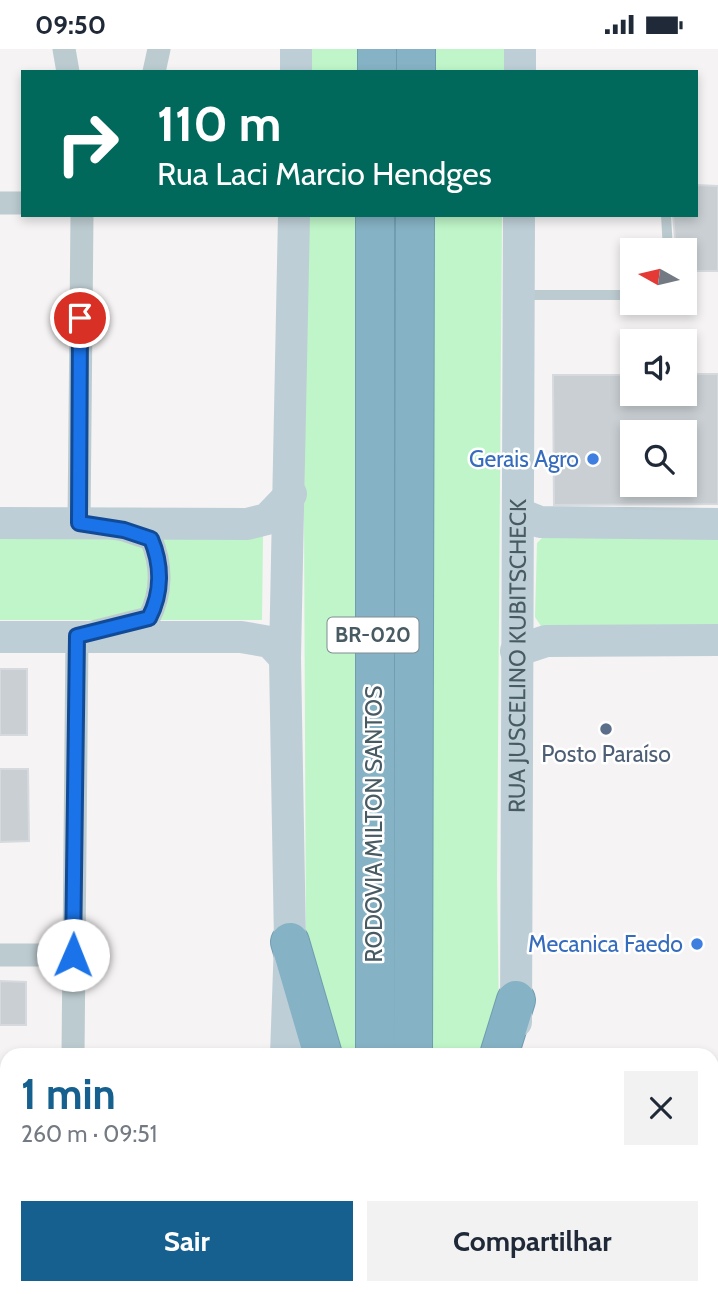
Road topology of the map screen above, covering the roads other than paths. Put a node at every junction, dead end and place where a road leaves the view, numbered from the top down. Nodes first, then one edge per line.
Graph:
1 (64, 49) edge
2 (173, 49) edge
3 (296, 49) edge
4 (377, 49) edge
5 (416, 49) edge
6 (520, 49) edge
7 (157, 62) edge
8 (68, 70) edge
9 (296, 70) edge
10 (377, 70) edge
11 (416, 70) edge
12 (520, 70) edge
13 (0, 203) edge
14 (21, 203) edge
15 (82, 217) edge
16 (294, 217) edge
17 (375, 217) edge
18 (415, 217) edge
19 (519, 217) edge
20 (666, 217) edge
21 (667, 238) edge
22 (520, 295) junction
23 (620, 295) edge
24 (291, 494) junction
25 (520, 515) junction
26 (0, 523) edge
27 (79, 523) junction
28 (718, 524) edge
29 (77, 636) junction
30 (0, 637) edge
31 (718, 640) edge
32 (516, 651) junction
33 (285, 657) junction
34 (290, 942) junction
35 (0, 955) edge
36 (73, 955) junction
37 (516, 1000) junction
38 (73, 1048) edge
39 (286, 1048) edge
40 (321, 1048) edge
41 (375, 1048) edge
42 (413, 1048) edge
43 (501, 1048) edge
44 (515, 1048) edge

1 - 8 street
2 - 7 street
3 - 9 main road
4 - 10 highway
5 - 11 highway
6 - 12 main road
13 - 14 street
15 - 27 street
16 - 24 main road
17 - 41 highway, RODOVIA MILTON SANTOS / BR-020
18 - 42 highway, RODOVIA MILTON SANTOS / BR-020
19 - 22 main road, RUA JUSCELINO KUBITSCHECK
20 - 21 lane
22 - 23 lane
22 - 25 main road, RUA JUSCELINO KUBITSCHECK
24 - 27 main road
24 - 33 main road
25 - 28 main road
25 - 32 main road, RUA JUSCELINO KUBITSCHECK
26 - 27 main road
27 - 29 street
29 - 30 main road
29 - 33 main road
29 - 36 street
31 - 32 main road
32 - 37 main road, RUA JUSCELINO KUBITSCHECK
33 - 34 main road
34 - 39 main road
34 - 40 highway
35 - 36 street
36 - 38 street
37 - 43 highway
37 - 44 main road, RUA JUSCELINO KUBITSCHECK

